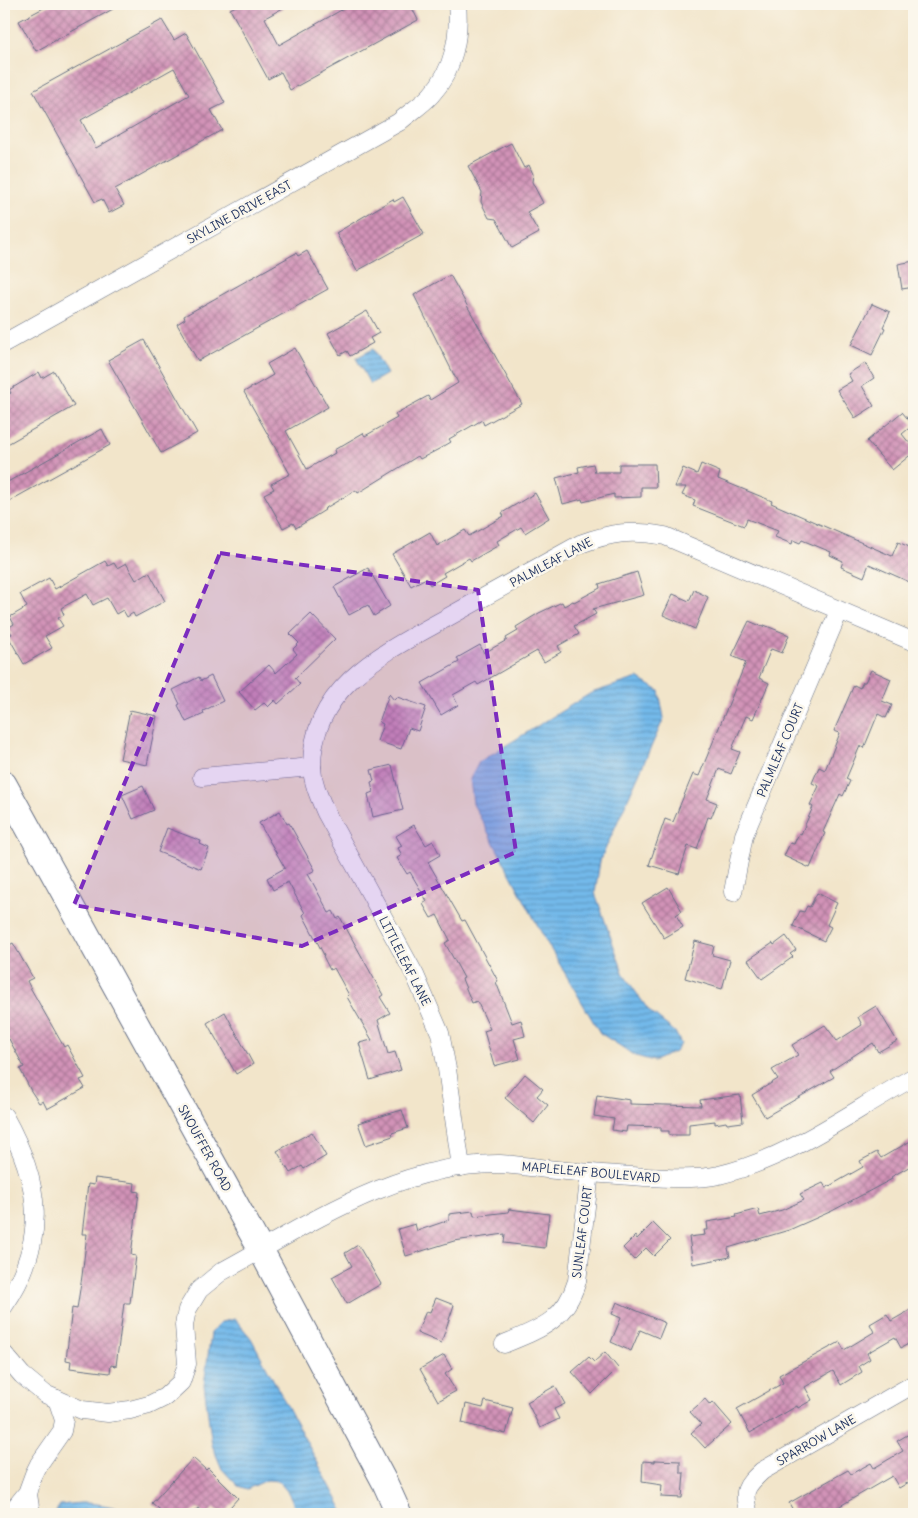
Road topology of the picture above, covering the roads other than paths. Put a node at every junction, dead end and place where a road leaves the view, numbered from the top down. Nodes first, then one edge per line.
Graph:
1 (457, 4) edge
2 (4, 343) edge
3 (839, 611) junction
4 (914, 642) edge
5 (312, 767) junction
6 (202, 777) dead end
7 (4, 784) edge
8 (733, 892) dead end
9 (914, 1077) edge
10 (4, 1116) edge
11 (461, 1166) junction
12 (590, 1173) junction
13 (261, 1250) junction
14 (4, 1306) edge
15 (504, 1344) dead end
16 (4, 1354) edge
17 (914, 1384) edge
18 (57, 1399) junction
19 (30, 1487) junction
20 (10, 1514) edge
21 (30, 1514) edge
22 (400, 1514) edge
23 (748, 1514) edge

1 - 2 street, SKYLINE DRIVE EAST
3 - 4 street, PALMLEAF LANE
3 - 5 street, PALMLEAF LANE
3 - 8 street, PALMLEAF COURT
5 - 6 street
5 - 11 street, LITTLELEAF LANE
7 - 13 main road, SNOUFFER ROAD
9 - 12 street, MAPLELEAF BOULEVARD
10 - 14 street
11 - 12 street, MAPLELEAF BOULEVARD
11 - 13 street, MAPLELEAF BOULEVARD
12 - 15 street, SUNLEAF COURT
13 - 18 street, MAPLELEAF BOULEVARD
13 - 22 main road, SNOUFFER ROAD
16 - 18 street, MAPLELEAF BOULEVARD
17 - 23 street, SPARROW LANE
18 - 19 street
19 - 20 street
19 - 21 street

